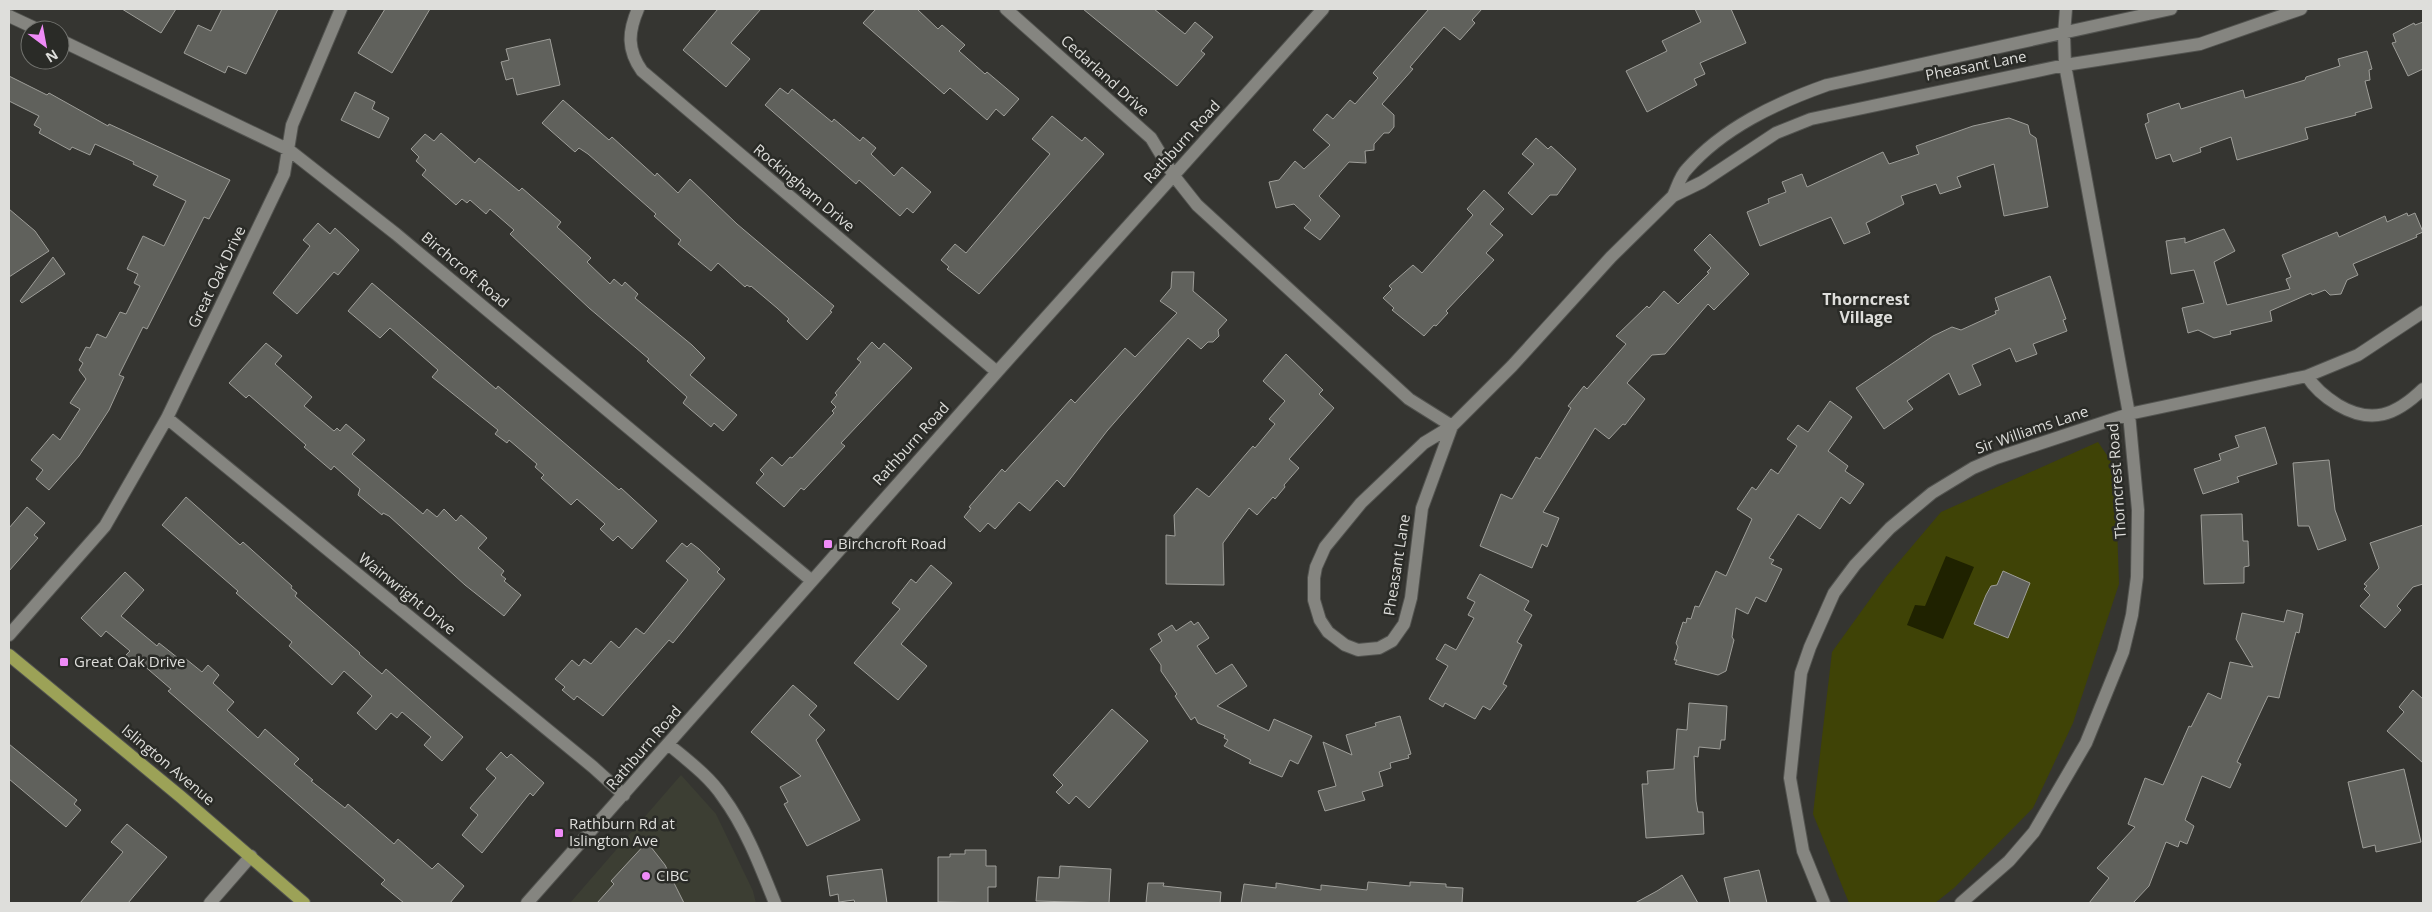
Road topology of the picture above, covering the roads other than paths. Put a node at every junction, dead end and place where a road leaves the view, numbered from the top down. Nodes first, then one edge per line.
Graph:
1 (341, 9) edge
2 (638, 9) edge
3 (1006, 9) edge
4 (1323, 9) edge
5 (2066, 9) edge
6 (2171, 9) edge
7 (2301, 9) edge
8 (2064, 34) junction
9 (70, 45) edge
10 (2065, 65) junction
11 (289, 150) junction
12 (1174, 176) junction
13 (1673, 196) junction
14 (2423, 312) edge
15 (997, 372) junction
16 (2307, 376) junction
17 (2423, 388) edge
18 (2129, 414) junction
19 (167, 418) junction
20 (1452, 426) junction
21 (812, 581) junction
22 (9, 635) edge
23 (9, 655) edge
24 (668, 744) junction
25 (624, 796) junction
26 (251, 856) junction
27 (210, 903) edge
28 (304, 903) edge
29 (527, 903) edge
30 (775, 903) edge
31 (1824, 903) edge
32 (1961, 903) edge

1 - 11 street, Great Oak Drive
2 - 15 street, Rockingham Drive
3 - 12 street, Cedarland Drive
4 - 12 street, Rathburn Road
5 - 8 street, Thorncrest Road
6 - 8 street, Pheasant Lane
7 - 10 street, Pheasant Lane
8 - 10 street, Thorncrest Road
8 - 13 street, Pheasant Lane
9 - 11 street, Birchcroft Road
10 - 13 street, Pheasant Lane
10 - 18 street, Thorncrest Road
11 - 19 street, Great Oak Drive
11 - 21 street, Birchcroft Road
12 - 15 street, Rathburn Road
12 - 20 street
13 - 20 street, Pheasant Lane
14 - 16 street, Sir Williams Lane
15 - 21 street, Rathburn Road
16 - 17 street
16 - 18 street, Sir Williams Lane
18 - 31 street, Sir Williams Lane
18 - 32 street, Thorncrest Road
19 - 22 street, Great Oak Drive
19 - 25 street, Wainwright Drive
20 - 20 street, Pheasant Lane
21 - 24 street, Rathburn Road
23 - 26 main road, Islington Avenue
24 - 25 street, Rathburn Road
24 - 30 street
25 - 29 street, Rathburn Road
26 - 27 street
26 - 28 main road, Islington Avenue

